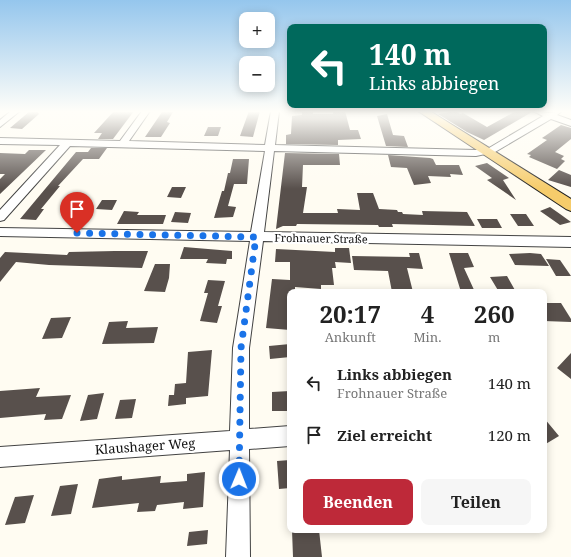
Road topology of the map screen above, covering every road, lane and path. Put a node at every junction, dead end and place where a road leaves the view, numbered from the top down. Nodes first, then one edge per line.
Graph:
1 (128, 137) edge
2 (271, 137) edge
3 (463, 137) edge
4 (514, 137) edge
5 (0, 141) edge
6 (67, 143) junction
7 (123, 144) junction
8 (269, 148) junction
9 (485, 151) junction
10 (571, 206) edge
11 (0, 217) edge
12 (0, 232) edge
13 (256, 237) junction
14 (571, 242) edge
15 (287, 436) edge
16 (240, 439) junction
17 (0, 457) edge
18 (238, 557) edge

1 - 7 street
2 - 8 street
3 - 9 main road
4 - 9 street
5 - 6 street
6 - 7 street
6 - 11 street
7 - 8 street
8 - 9 street
8 - 13 street
9 - 10 main road
12 - 13 street, Frohnauer Straße
13 - 14 street, Frohnauer Straße
13 - 16 street
15 - 16 street, Klaushager Weg
16 - 17 street, Klaushager Weg
16 - 18 street

